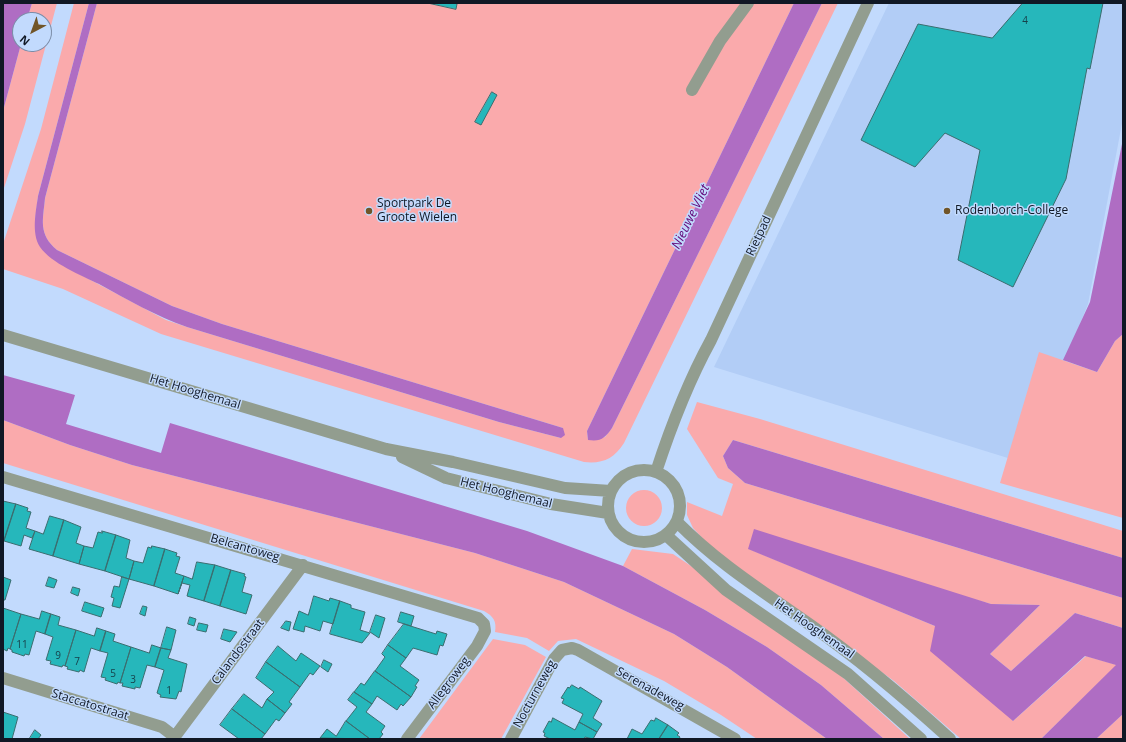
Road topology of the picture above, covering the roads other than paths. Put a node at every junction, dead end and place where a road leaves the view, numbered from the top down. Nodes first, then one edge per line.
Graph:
1 (748, 3) edge
2 (868, 3) edge
3 (692, 90) dead end
4 (3, 335) edge
5 (386, 449) junction
6 (656, 472) junction
7 (3, 477) edge
8 (611, 491) junction
9 (608, 513) junction
10 (677, 522) junction
11 (666, 535) junction
12 (302, 565) junction
13 (484, 624) joint
14 (562, 650) joint
15 (3, 678) edge
16 (174, 738) edge
17 (407, 739) edge
18 (511, 739) edge
19 (735, 739) edge
20 (922, 739) edge
21 (950, 739) edge

1 - 3 street
2 - 6 street, Rietpad
4 - 5 street, Het Hooghemaal
5 - 8 street, Het Hooghemaal
5 - 9 street, Het Hooghemaal
6 - 8 street
6 - 10 street
7 - 12 street, Belcantoweg
8 - 9 street
9 - 11 street
10 - 11 street
10 - 21 street, Het Hooghemaal
11 - 20 street, Het Hooghemaal
12 - 13 street, Belcantoweg
12 - 16 street, Calandostraat
13 - 17 street, Allegroweg
14 - 18 street, Nocturneweg
14 - 19 street, Serenadeweg
15 - 16 street, Staccatostraat

